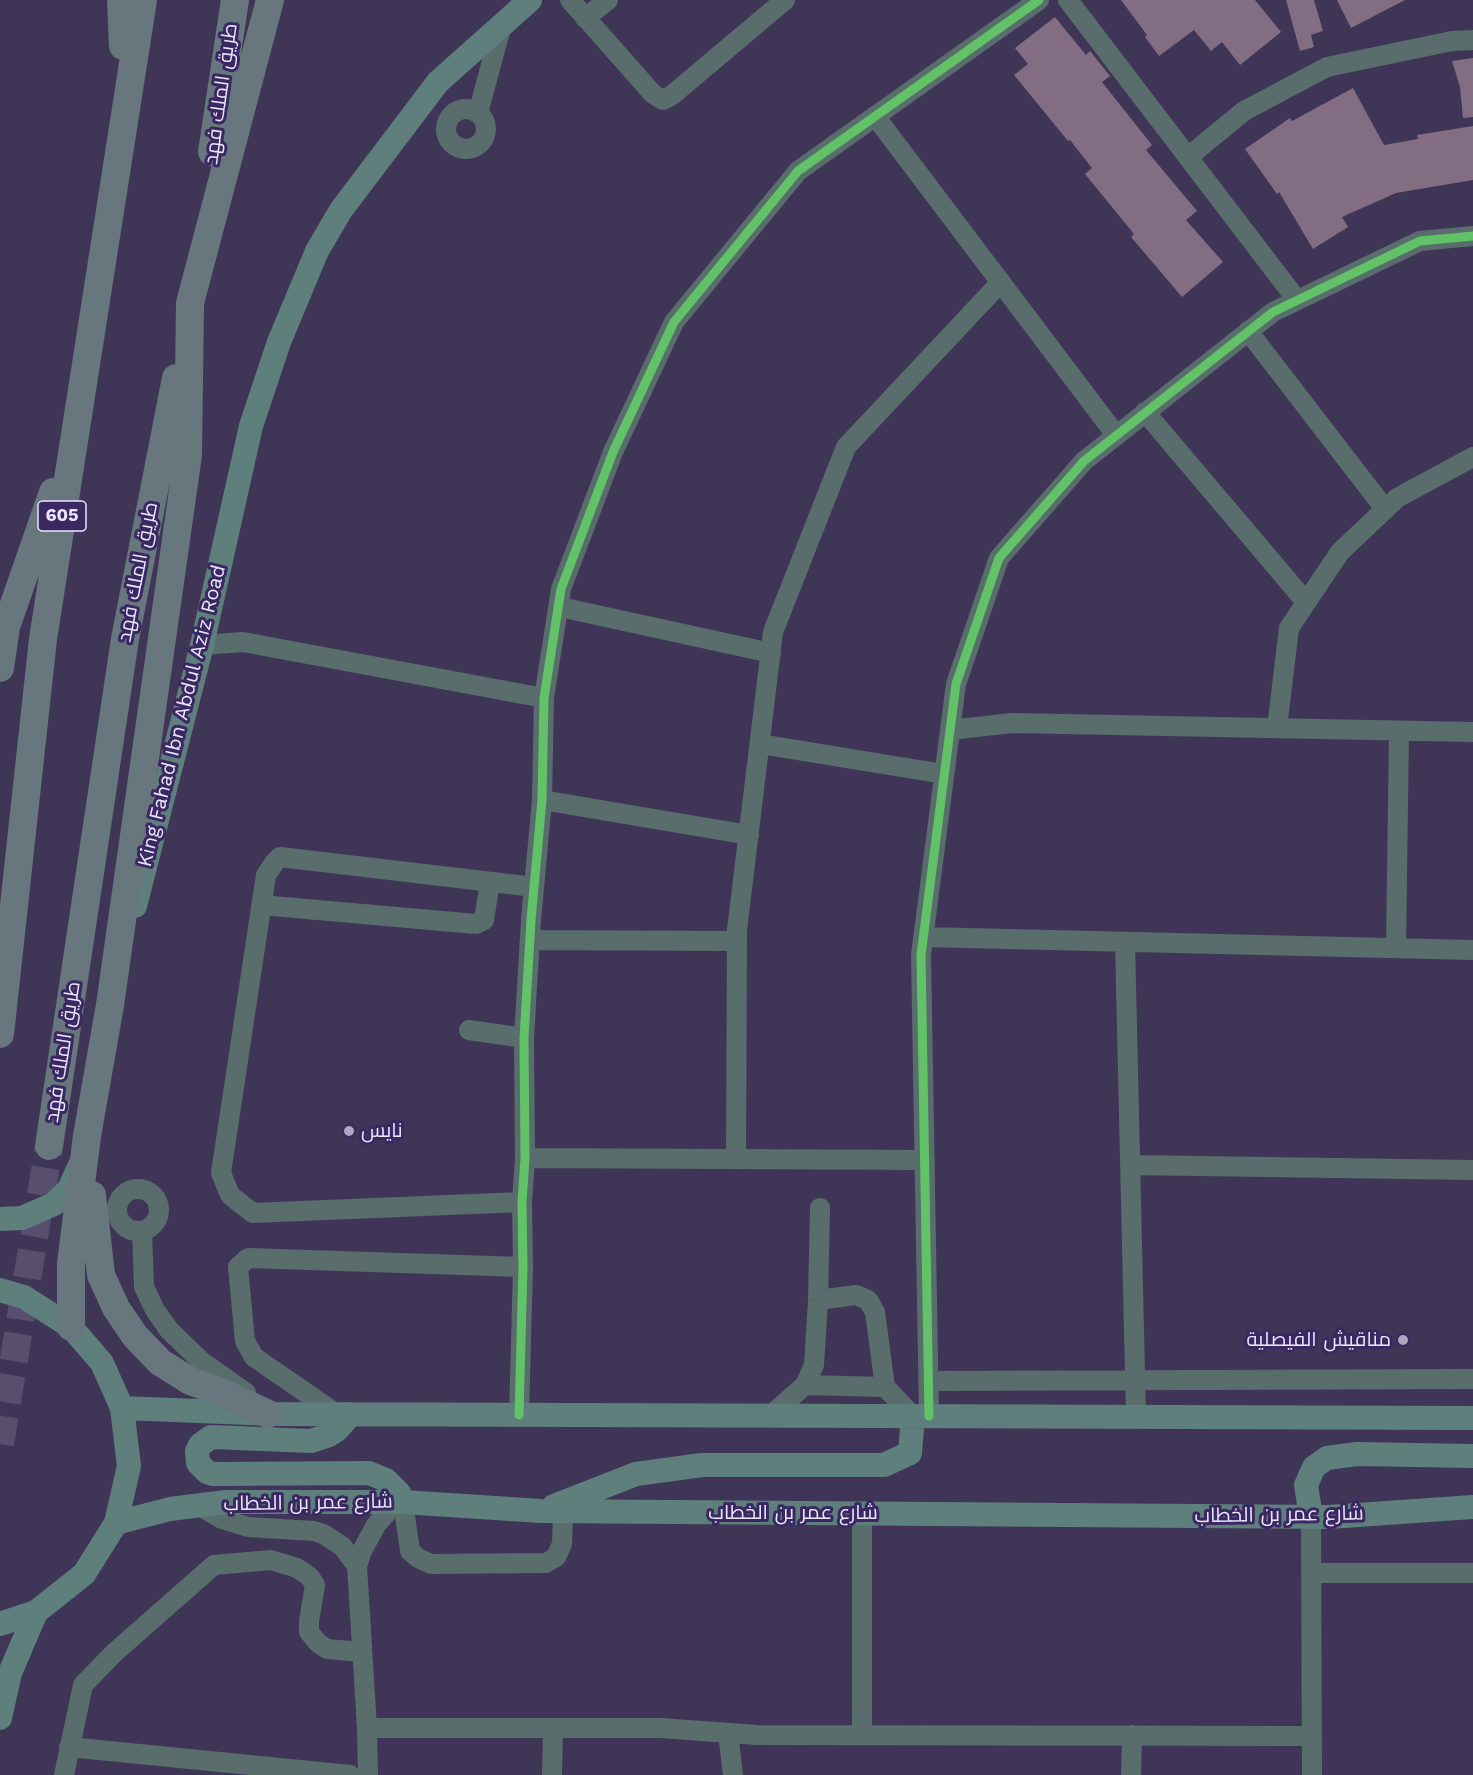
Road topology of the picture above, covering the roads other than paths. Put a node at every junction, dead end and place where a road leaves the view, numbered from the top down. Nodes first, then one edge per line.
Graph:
1 (121, 0) edge
2 (143, 0) edge
3 (235, 0) edge
4 (270, 0) edge
5 (530, 0) edge
6 (570, 0) edge
7 (608, 0) edge
8 (785, 0) edge
9 (1039, 0) edge
10 (1068, 0) edge
11 (585, 18) junction
12 (502, 24) junction
13 (1473, 40) edge
14 (126, 107) junction
15 (478, 112) dead end
16 (875, 116) junction
17 (1188, 157) junction
18 (1473, 236) edge
19 (1001, 282) junction
20 (1297, 300) junction
21 (190, 303) junction
22 (1248, 331) junction
23 (1145, 412) junction
24 (76, 425) junction
25 (1116, 435) junction
26 (1473, 457) edge
27 (1385, 509) junction
28 (1306, 602) junction
29 (560, 607) junction
30 (202, 645) junction
31 (771, 653) junction
32 (0, 668) edge
33 (544, 698) junction
34 (1276, 728) junction
35 (950, 730) junction
36 (1399, 731) junction
37 (1473, 732) edge
38 (760, 744) junction
39 (944, 774) junction
40 (542, 800) junction
41 (749, 835) junction
42 (490, 882) junction
43 (534, 887) junction
44 (261, 905) junction
45 (923, 937) junction
46 (530, 940) junction
47 (737, 940) junction
48 (1125, 942) junction
49 (1396, 948) junction
50 (1473, 950) edge
51 (110, 1005) junction
52 (469, 1030) dead end
53 (0, 1034) edge
54 (524, 1038) junction
55 (87, 1136) junction
56 (49, 1146) tunnel mouth
57 (525, 1158) junction
58 (736, 1159) junction
59 (925, 1160) junction
60 (1130, 1165) junction
61 (1473, 1170) edge
62 (522, 1202) junction
63 (820, 1208) dead end
64 (0, 1219) edge
65 (142, 1231) dead end
66 (523, 1267) junction
67 (0, 1290) edge
68 (818, 1300) junction
69 (71, 1326) junction
70 (1135, 1380) junction
71 (1473, 1380) edge
72 (928, 1381) junction
73 (805, 1385) junction
74 (885, 1387) junction
75 (122, 1408) junction
76 (271, 1414) junction
77 (345, 1414) junction
78 (519, 1415) junction
79 (770, 1416) junction
80 (921, 1416) junction
81 (1136, 1417) junction
82 (1473, 1418) edge
83 (1473, 1456) edge
84 (399, 1502) junction
85 (198, 1505) junction
86 (1473, 1508) edge
87 (552, 1511) junction
88 (862, 1514) junction
89 (1311, 1516) junction
90 (116, 1523) junction
91 (357, 1566) junction
92 (1311, 1573) junction
93 (1473, 1573) edge
94 (36, 1612) junction
95 (0, 1624) edge
96 (362, 1652) junction
97 (0, 1718) edge
98 (367, 1728) junction
99 (553, 1729) junction
100 (728, 1733) junction
101 (862, 1735) junction
102 (1132, 1735) junction
103 (1312, 1736) junction
104 (69, 1747) junction
105 (64, 1775) edge
106 (350, 1775) edge
107 (368, 1775) edge
108 (552, 1775) edge
109 (733, 1775) edge
110 (1131, 1775) edge
111 (1312, 1775) edge

1 - 14 highway
2 - 14 highway, 605
3 - 21 highway, طريق الملك فهد
4 - 21 highway
5 - 12 main road, King Fahad Ibn Abdul Aziz Road
6 - 11 street
7 - 11 street
8 - 11 street
9 - 16 street
10 - 17 street
12 - 15 street
12 - 30 main road, King Fahad Ibn Abdul Aziz Road
13 - 17 street
14 - 24 highway, 605
16 - 19 street
16 - 29 street
17 - 20 street
18 - 20 street
19 - 25 street
19 - 31 street
20 - 22 street
21 - 51 highway
21 - 56 highway, طريق الملك فهد
22 - 23 street
22 - 27 street
23 - 25 street
23 - 28 street
24 - 32 highway
24 - 53 highway, 605
25 - 35 street
26 - 27 street
27 - 28 street
28 - 34 street
29 - 31 street
29 - 33 street
30 - 33 street
30 - 51 main road, King Fahad Ibn Abdul Aziz Road
31 - 38 street
33 - 40 street
34 - 35 street
34 - 36 street
35 - 39 street
36 - 37 street
36 - 49 street
38 - 39 street
38 - 41 street
39 - 45 street
40 - 41 street
40 - 43 street
41 - 47 street
42 - 43 street
42 - 44 street
42 - 44 street
43 - 46 street
44 - 62 street
45 - 48 street
45 - 59 street
46 - 47 street
46 - 54 street
47 - 58 street
48 - 49 street
48 - 60 street
49 - 50 street
51 - 55 highway
52 - 54 street
54 - 57 street
55 - 64 main road
55 - 69 highway
55 - 76 highway
57 - 58 street
57 - 62 street
58 - 59 street
59 - 72 street
60 - 61 street
60 - 70 street
62 - 66 street
63 - 68 street
65 - 76 street
66 - 77 street
66 - 78 street
67 - 69 main road
68 - 73 street
68 - 74 street
69 - 75 main road
70 - 71 street
70 - 72 street
70 - 81 street
72 - 80 street
73 - 74 street
73 - 79 street
74 - 80 street
75 - 76 main road
75 - 90 main road
76 - 77 main road
77 - 78 main road
77 - 84 main road
78 - 79 main road
79 - 80 main road
80 - 81 main road
80 - 87 main road
81 - 82 main road
83 - 89 main road
84 - 85 main road, شارع عمر بن الخطاب
84 - 87 main road, شارع عمر بن الخطاب
84 - 87 street
84 - 91 street
85 - 90 main road, شارع عمر بن الخطاب
85 - 91 street
86 - 89 main road, شارع عمر بن الخطاب
87 - 88 main road, شارع عمر بن الخطاب
88 - 89 main road, شارع عمر بن الخطاب
88 - 101 street
89 - 92 street
90 - 94 main road
91 - 96 street
92 - 93 street
92 - 103 street
94 - 95 main road
94 - 97 main road
96 - 98 street
96 - 104 street
98 - 99 street
98 - 107 street
99 - 100 street
99 - 108 street
100 - 101 street
100 - 109 street
101 - 102 street
102 - 103 street
102 - 110 street
103 - 111 street
104 - 105 street
104 - 106 street

